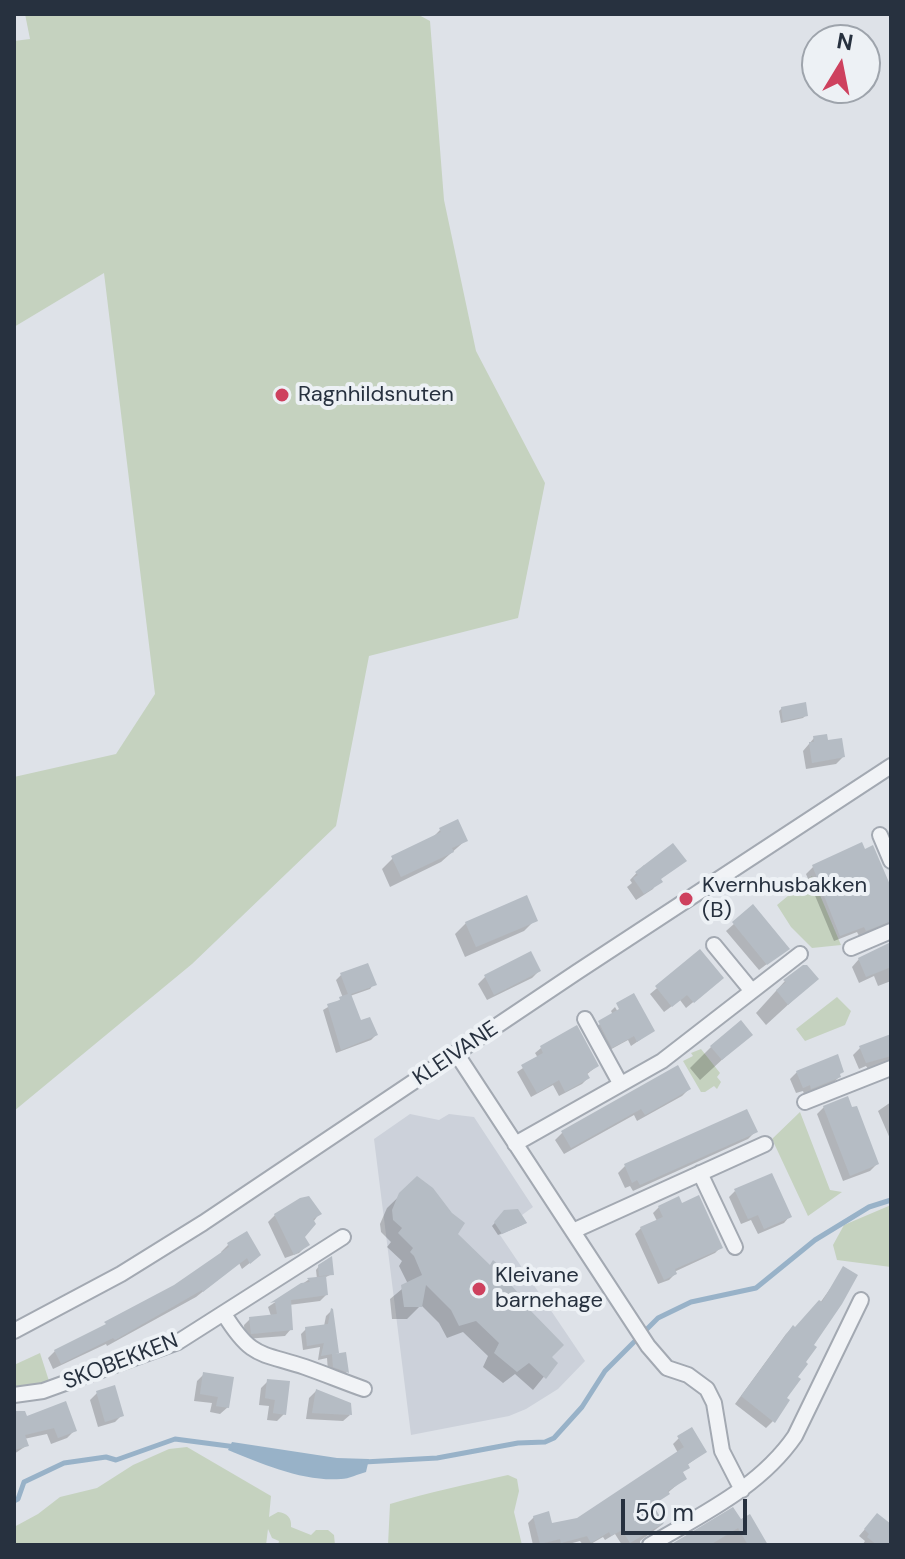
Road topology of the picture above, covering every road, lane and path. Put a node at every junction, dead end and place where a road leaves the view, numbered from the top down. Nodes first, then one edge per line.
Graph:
1 (891, 766) edge
2 (880, 835) dead end
3 (891, 861) edge
4 (891, 931) edge
5 (714, 945) dead end
6 (851, 948) dead end
7 (800, 954) dead end
8 (751, 990) junction
9 (585, 1019) dead end
10 (456, 1053) junction
11 (891, 1068) edge
12 (620, 1083) junction
13 (805, 1102) dead end
14 (515, 1144) junction
15 (765, 1144) dead end
16 (700, 1173) junction
17 (573, 1231) junction
18 (343, 1237) dead end
19 (735, 1247) dead end
20 (861, 1300) dead end
21 (224, 1314) junction
22 (14, 1331) edge
23 (364, 1389) dead end
24 (14, 1395) edge
25 (742, 1490) junction
26 (650, 1545) edge

1 - 10 street, KLEIVANE
2 - 3 street
4 - 6 street
5 - 8 street
7 - 8 street
8 - 12 street
9 - 12 street
10 - 14 street
10 - 22 street, KLEIVANE
11 - 13 street
12 - 14 street
14 - 17 street
15 - 16 street
16 - 17 street
16 - 19 street
17 - 25 street
18 - 21 street, SKOBEKKEN
20 - 25 street
21 - 23 street
21 - 24 street, SKOBEKKEN
25 - 26 street

